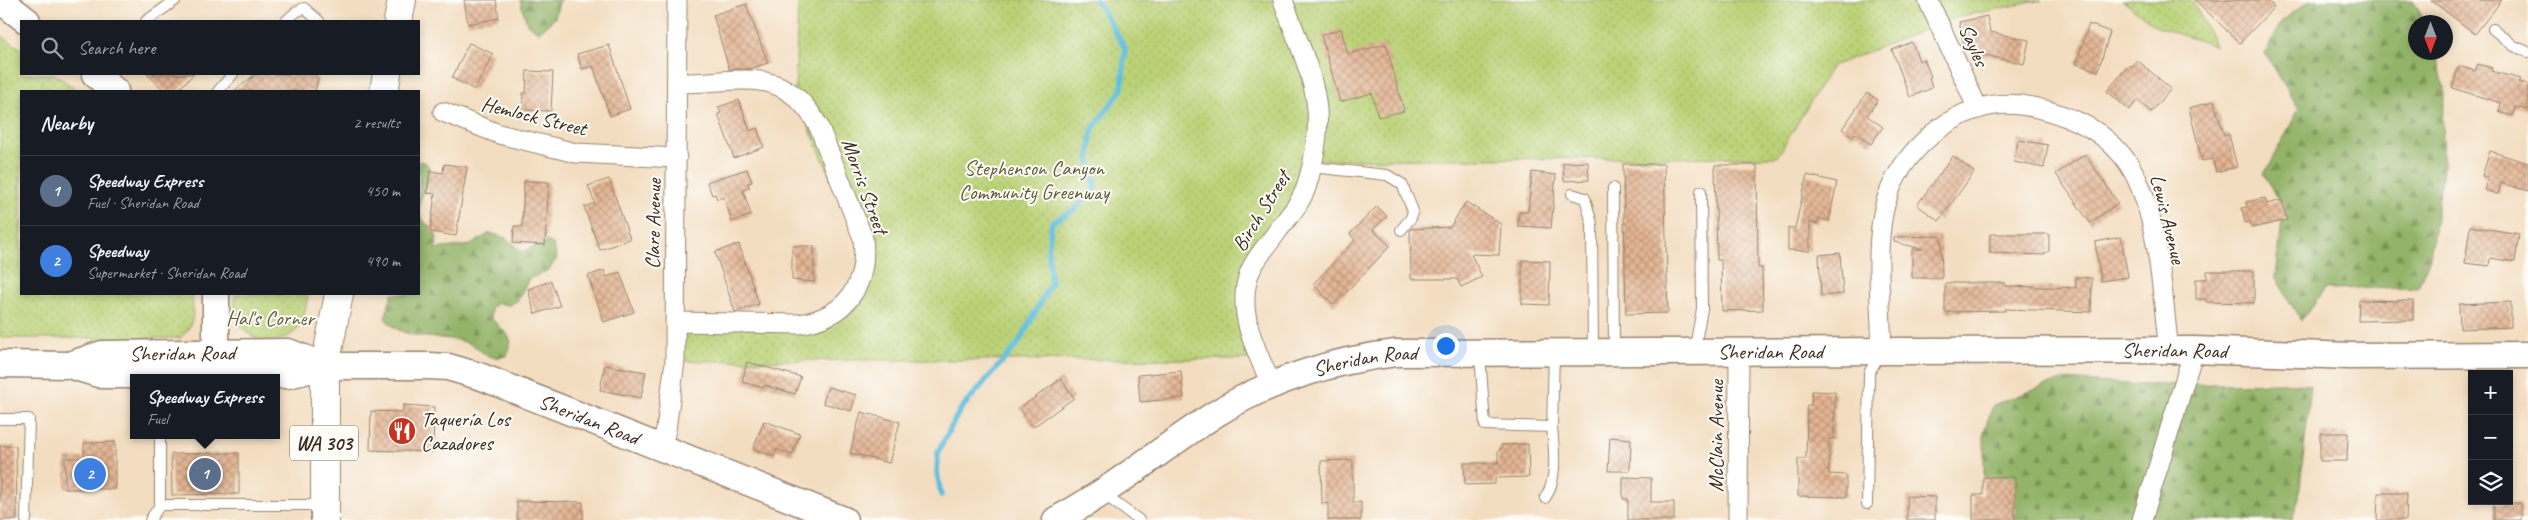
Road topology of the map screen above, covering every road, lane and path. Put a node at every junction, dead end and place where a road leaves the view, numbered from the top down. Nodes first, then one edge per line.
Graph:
1 (0, 0) edge
2 (176, 0) edge
3 (402, 0) edge
4 (677, 0) edge
5 (1283, 0) edge
6 (1928, 0) edge
7 (26, 20) edge
8 (147, 20) edge
9 (287, 20) edge
10 (318, 20) edge
11 (398, 20) edge
12 (2493, 29) dead end
13 (2528, 52) edge
14 (232, 75) edge
15 (387, 75) edge
16 (677, 83) junction
17 (219, 90) edge
18 (384, 90) edge
19 (1978, 109) junction
20 (443, 112) dead end
21 (676, 158) junction
22 (1312, 167) junction
23 (1613, 188) dead end
24 (1701, 191) dead end
25 (1572, 194) dead end
26 (1402, 230) dead end
27 (216, 295) edge
28 (339, 295) edge
29 (675, 322) junction
30 (2194, 350) junction
31 (1882, 351) junction
32 (2169, 351) junction
33 (216, 352) junction
34 (1480, 353) junction
35 (1554, 353) junction
36 (1604, 353) junction
37 (1694, 353) junction
38 (1739, 353) junction
39 (2528, 355) edge
40 (0, 364) edge
41 (69, 365) junction
42 (325, 366) junction
43 (130, 375) edge
44 (280, 375) edge
45 (1272, 386) junction
46 (0, 419) edge
47 (1552, 427) junction
48 (160, 439) edge
49 (661, 446) junction
50 (1101, 493) junction
51 (1545, 498) dead end
52 (1867, 504) dead end
53 (160, 505) junction
54 (325, 512) edge
55 (830, 517) edge
56 (26, 520) edge
57 (150, 520) edge
58 (1056, 520) edge
59 (1139, 520) edge
60 (1738, 520) edge
61 (2142, 520) edge

1 - 7 main road
2 - 8 lane
3 - 11 main road
4 - 16 street, Clare Avenue
5 - 22 street, Birch Street
6 - 19 street, Sayles
9 - 10 lane
12 - 13 lane
14 - 17 lane
15 - 18 main road
16 - 21 street, Clare Avenue
16 - 29 street, Morris Street
19 - 31 street, Lewis Avenue
19 - 32 street, Lewis Avenue
20 - 21 street, Hemlock Street
21 - 29 street, Clare Avenue
22 - 26 lane
22 - 45 street, Birch Street
23 - 36 lane
24 - 37 lane
25 - 36 lane
27 - 33 main road
28 - 42 main road, WA 303
29 - 49 street, Clare Avenue
30 - 32 main road, Sheridan Road
30 - 39 main road, Sheridan Road
30 - 61 street
31 - 32 main road, Sheridan Road
31 - 38 main road, Sheridan Road
31 - 52 lane
33 - 41 main road, Sheridan Road
33 - 42 main road, Sheridan Road
34 - 35 main road, Sheridan Road
34 - 45 main road, Sheridan Road
34 - 47 lane
35 - 36 main road, Sheridan Road
35 - 47 lane
36 - 37 main road, Sheridan Road
37 - 38 main road, Sheridan Road
38 - 60 street, McClain Avenue
40 - 41 main road, Sheridan Road
41 - 43 main road, Sheridan Road
42 - 44 main road, Sheridan Road
42 - 49 main road, Sheridan Road
42 - 54 main road, WA 303
45 - 50 main road, Sheridan Road
46 - 56 lane
47 - 51 lane
48 - 53 lane
49 - 55 main road, Sheridan Road
50 - 58 main road, Sheridan Road
50 - 59 lane
53 - 54 lane
53 - 57 lane

